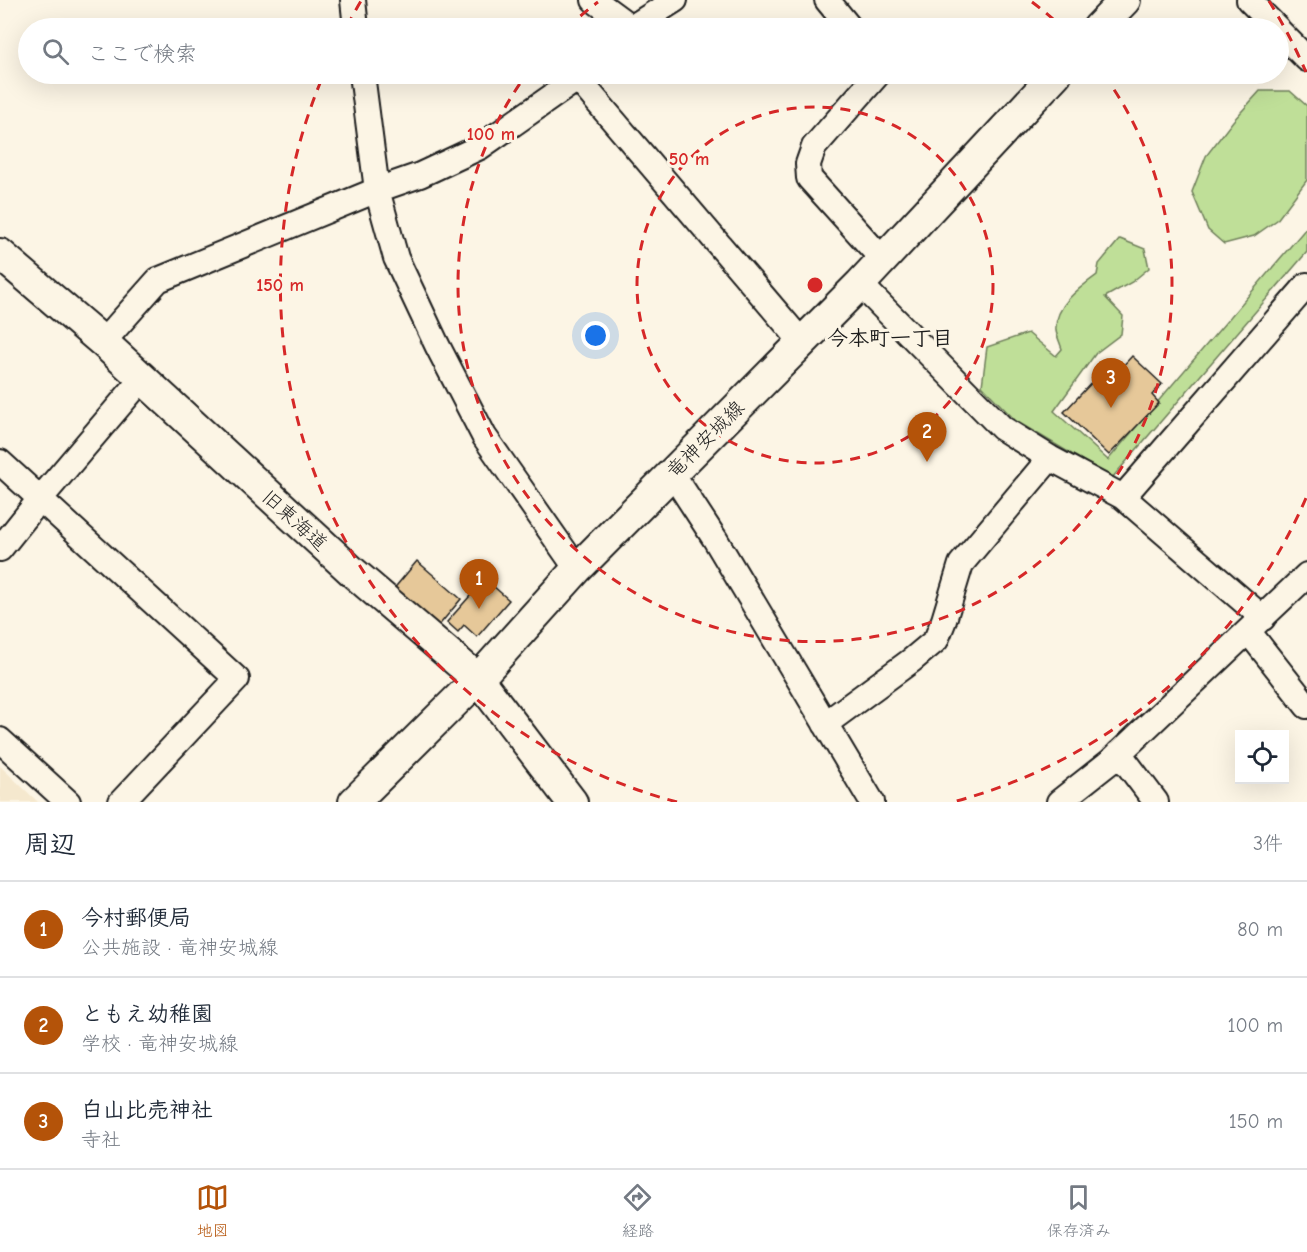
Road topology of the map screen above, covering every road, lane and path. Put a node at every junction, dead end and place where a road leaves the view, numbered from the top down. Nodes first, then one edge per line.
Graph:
1 (353, 0) edge
2 (594, 0) edge
3 (675, 0) edge
4 (827, 0) edge
5 (1125, 0) edge
6 (1249, 0) edge
7 (356, 18) edge
8 (618, 18) edge
9 (647, 18) edge
10 (842, 18) edge
11 (1108, 18) edge
12 (1267, 18) edge
13 (1289, 40) edge
14 (1307, 59) edge
15 (363, 84) edge
16 (570, 84) edge
17 (588, 84) edge
18 (869, 84) edge
19 (1047, 84) edge
20 (377, 190) junction
21 (0, 254) edge
22 (883, 260) junction
23 (860, 284) junction
24 (1307, 285) edge
25 (801, 341) junction
26 (103, 342) junction
27 (142, 379) junction
28 (1050, 458) junction
29 (0, 462) edge
30 (672, 473) junction
31 (1123, 497) junction
32 (40, 499) junction
33 (0, 549) edge
34 (577, 569) junction
35 (1307, 575) edge
36 (1256, 624) junction
37 (478, 679) junction
38 (1307, 706) edge
39 (825, 724) junction
40 (0, 740) edge
41 (1119, 753) junction
42 (1074, 798) edge
43 (68, 802) edge
44 (121, 802) edge
45 (354, 802) edge
46 (572, 802) edge
47 (872, 802) edge
48 (1156, 802) edge

1 - 7 street
2 - 8 street
3 - 9 street
4 - 10 street
5 - 11 street
6 - 12 street
13 - 14 street
15 - 20 street
16 - 20 street
17 - 25 street
18 - 22 street
19 - 22 street, 竜神安城線
20 - 26 street
20 - 34 street
21 - 26 street, 旧東海道
22 - 23 street, 竜神安城線
23 - 25 street, 竜神安城線
23 - 28 street
24 - 31 street
25 - 30 street, 竜神安城線
26 - 27 street, 旧東海道
27 - 32 street
27 - 37 street, 旧東海道
28 - 31 street
28 - 39 street
29 - 32 street
30 - 34 street, 竜神安城線
30 - 39 street
31 - 36 street
32 - 33 street
32 - 44 street
34 - 37 street, 竜神安城線
35 - 36 street
36 - 38 street
36 - 41 street
37 - 45 street, 竜神安城線
37 - 46 street, 旧東海道
39 - 47 street
40 - 43 street
41 - 42 street
41 - 48 street

